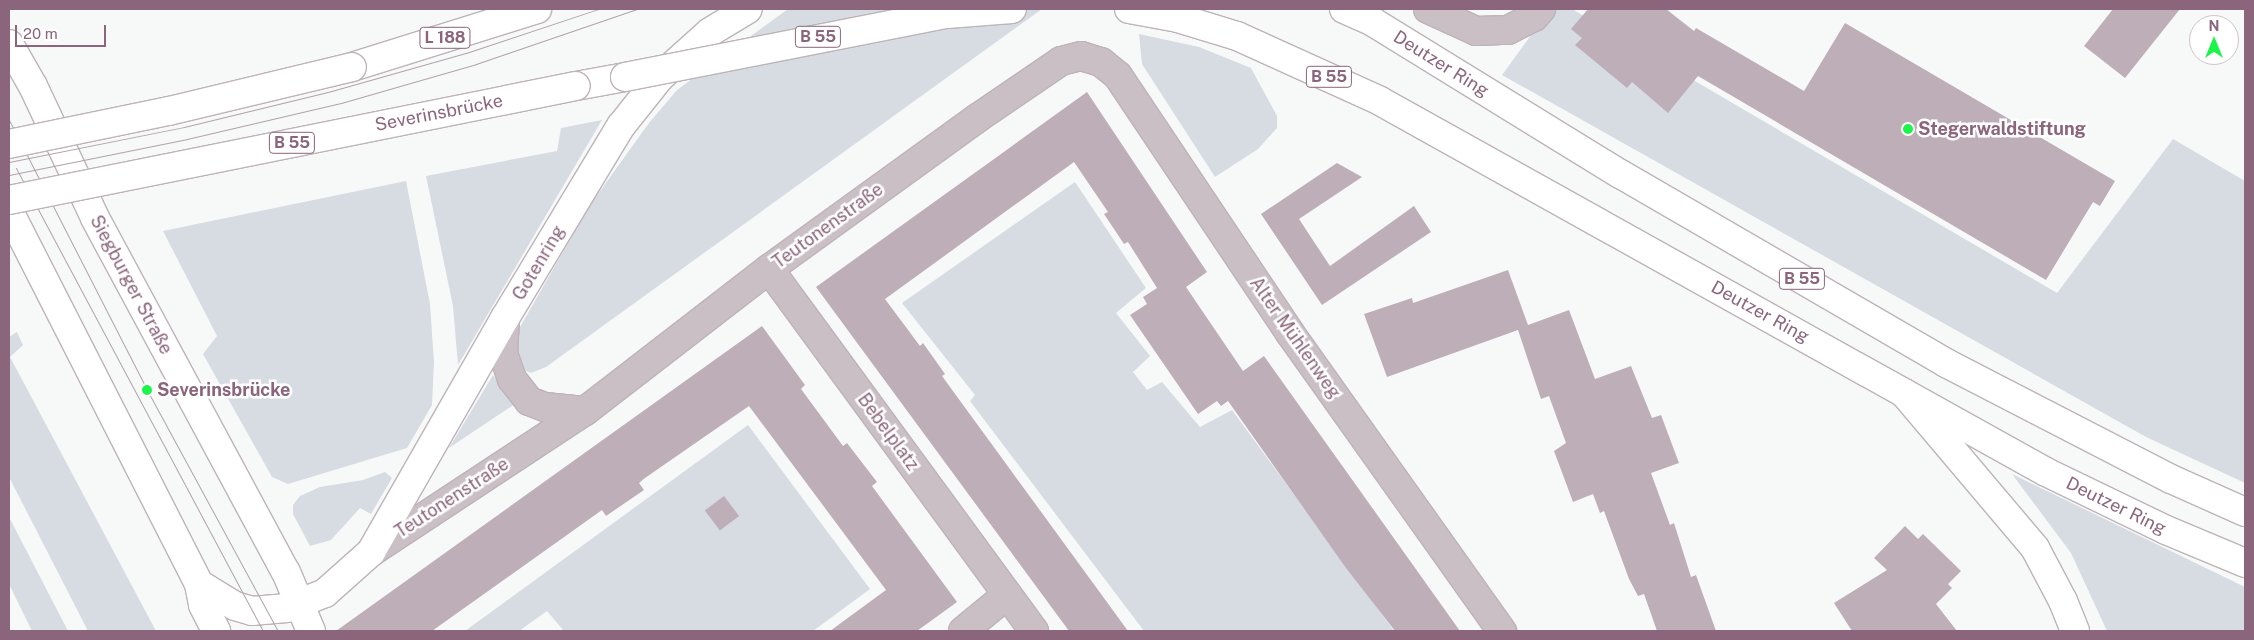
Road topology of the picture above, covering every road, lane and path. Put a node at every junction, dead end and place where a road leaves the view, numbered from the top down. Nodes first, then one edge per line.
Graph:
1 (537, 9) edge
2 (1012, 9) edge
3 (1129, 9) edge
4 (1344, 9) edge
5 (1428, 9) edge
6 (1541, 9) edge
7 (738, 14) edge
8 (9, 44) edge
9 (1081, 56) joint
10 (9, 144) edge
11 (9, 200) edge
12 (9, 211) edge
13 (769, 269) junction
14 (505, 318) junction
15 (1904, 393) junction
16 (585, 411) junction
17 (2245, 512) edge
18 (371, 552) junction
19 (2245, 563) edge
20 (199, 584) junction
21 (1007, 595) junction
22 (300, 604) junction
23 (216, 631) edge
24 (311, 631) edge
25 (963, 631) edge
26 (1034, 631) edge
27 (1502, 631) edge
28 (2075, 631) edge

1 - 10 main road, L 188, bridge
2 - 11 main road, Severinsbrücke / B 55, bridge
3 - 15 main road, Deutzer Ring / B 55
4 - 17 main road, Deutzer Ring / B 55
5 - 6 street
7 - 14 main road, Gotenring
8 - 22 main road, Siegburger Straße
9 - 13 street, Teutonenstraße
9 - 27 street, Alter Mühlenweg
12 - 20 main road
13 - 16 street, Teutonenstraße
13 - 21 street, Bebelplatz
14 - 16 street
14 - 18 main road, Gotenring
15 - 19 main road, Deutzer Ring / B 55
15 - 28 main road, B 55
16 - 18 street, Teutonenstraße
18 - 22 main road, Teutonenstraße
20 - 22 main road
20 - 23 main road
21 - 25 street
21 - 26 street, Bebelplatz
22 - 24 main road, Siegburger Straße

